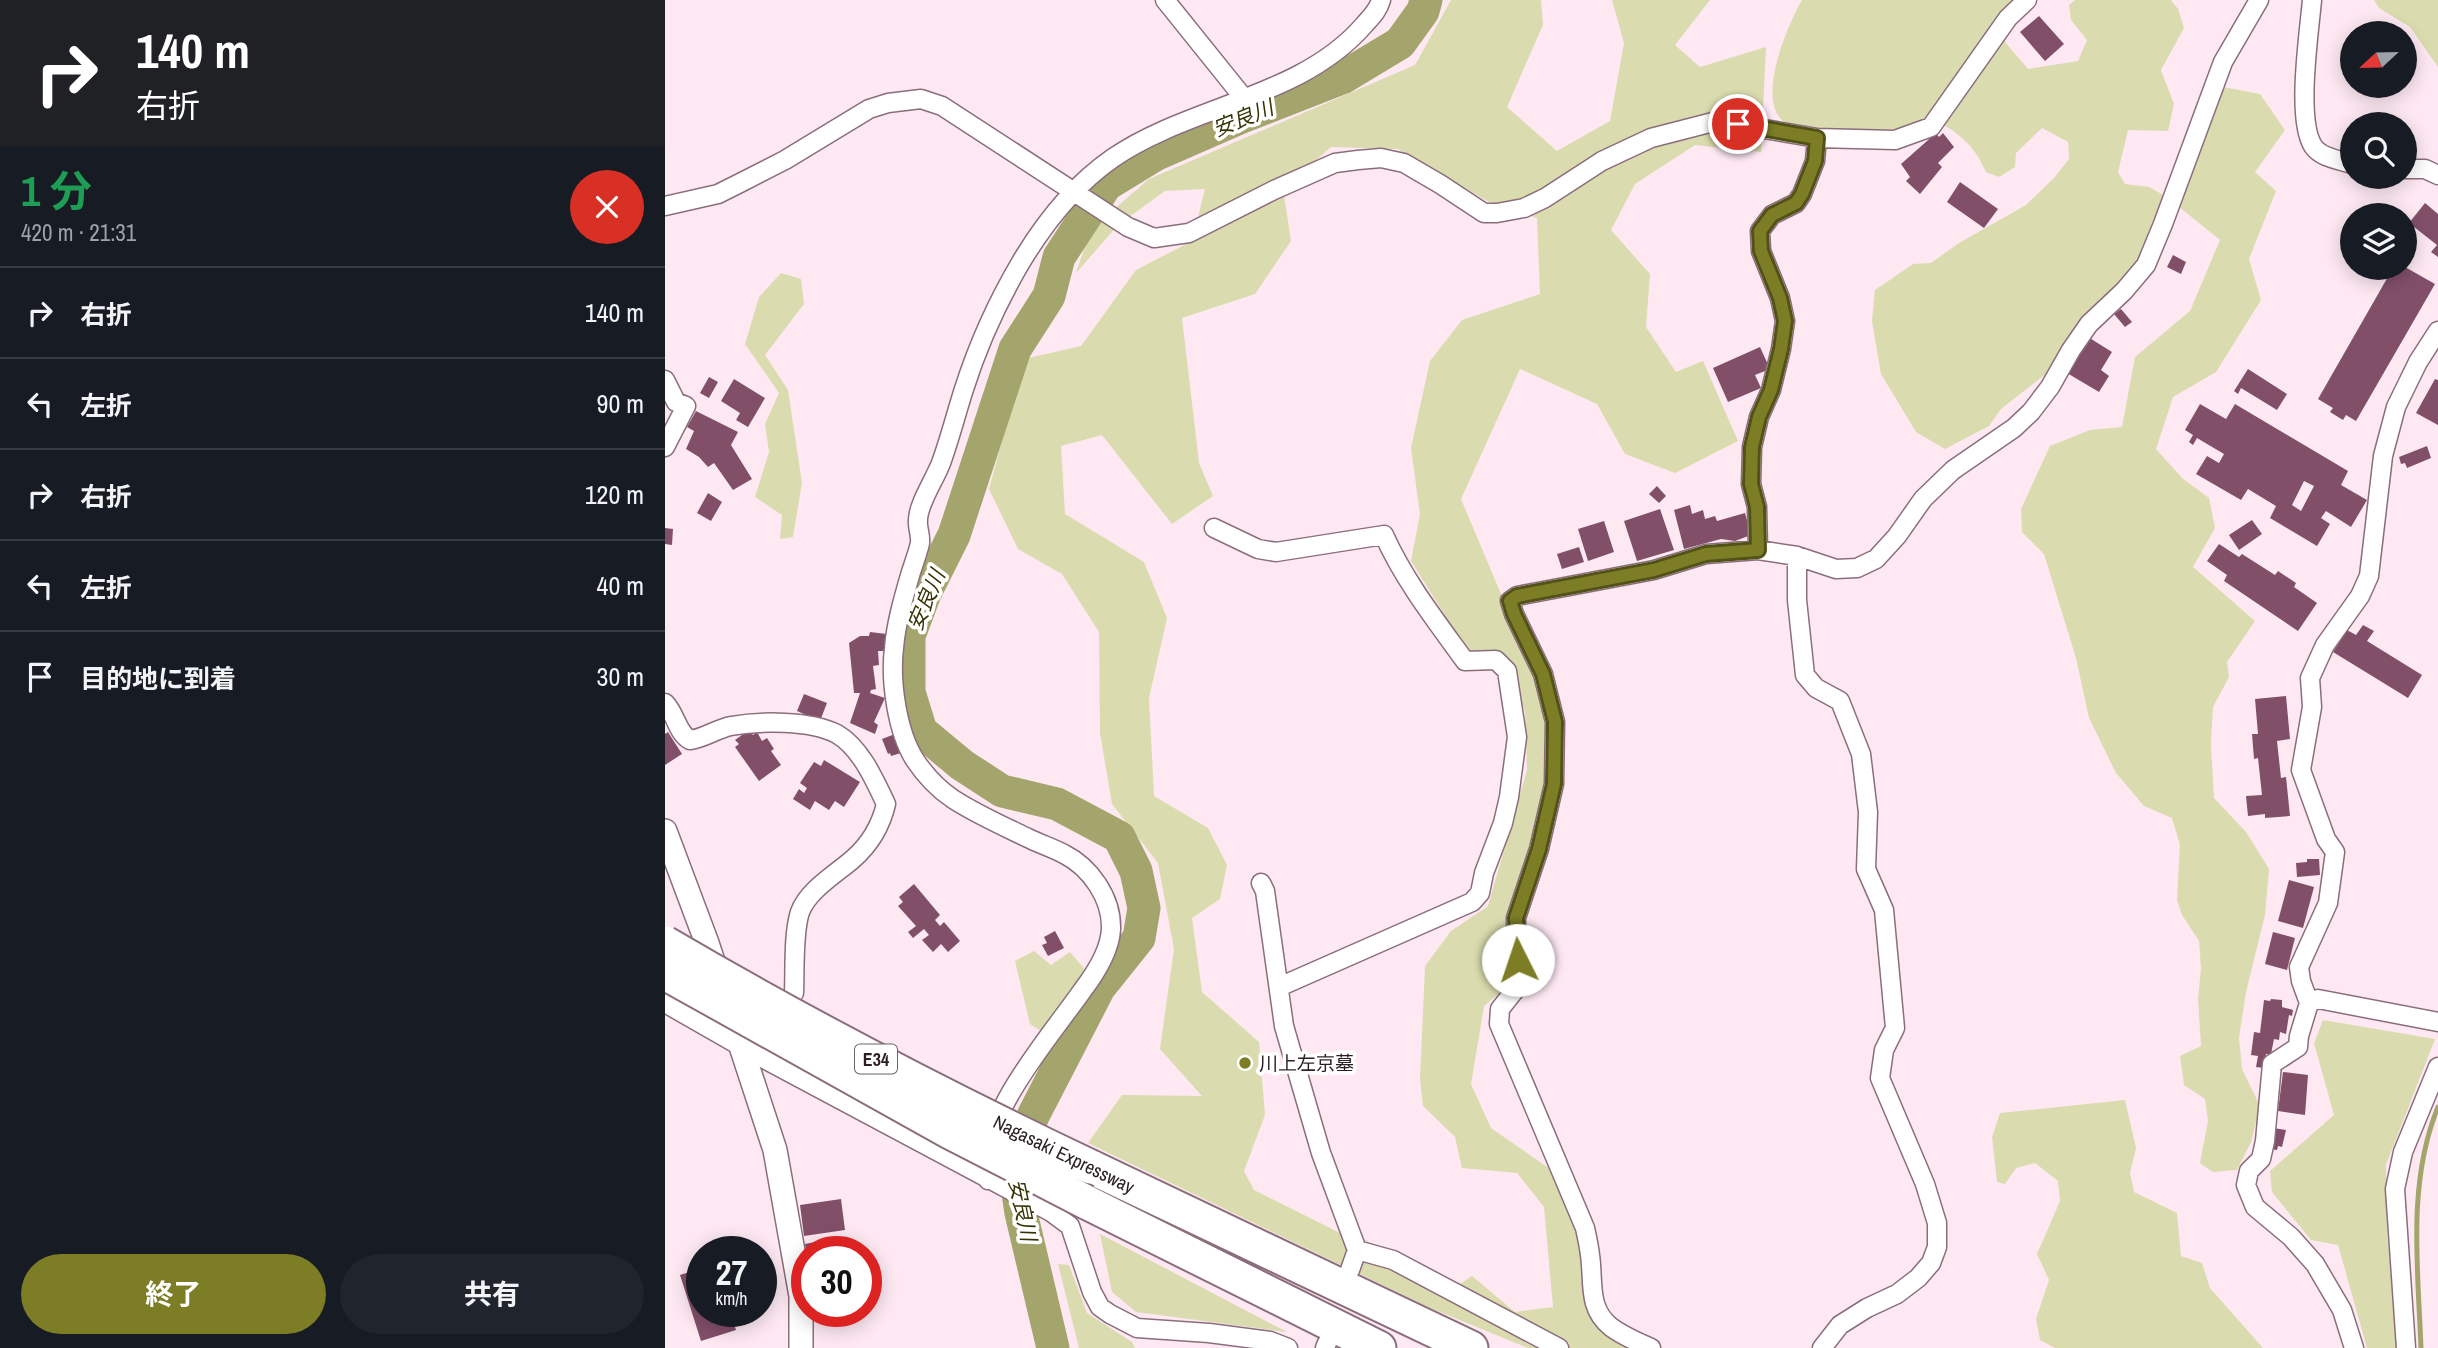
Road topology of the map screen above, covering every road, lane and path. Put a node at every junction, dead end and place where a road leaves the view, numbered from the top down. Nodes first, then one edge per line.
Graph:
1 (1165, 0) edge
2 (1381, 0) edge
3 (2027, 0) edge
4 (2259, 0) edge
5 (2312, 0) edge
6 (1243, 97) junction
7 (1817, 138) junction
8 (2340, 160) edge
9 (2417, 169) edge
10 (2438, 175) edge
11 (1074, 192) junction
12 (665, 206) edge
13 (2438, 331) edge
14 (665, 380) edge
15 (665, 447) edge
16 (1214, 528) dead end
17 (1758, 550) junction
18 (1797, 556) junction
19 (665, 703) edge
20 (665, 831) edge
21 (1261, 883) dead end
22 (665, 943) edge
23 (665, 973) edge
24 (1279, 987) junction
25 (794, 993) dead end
26 (665, 1003) edge
27 (2309, 1003) junction
28 (2438, 1022) edge
29 (740, 1045) junction
30 (2438, 1068) edge
31 (988, 1180) junction
32 (1357, 1250) junction
33 (1350, 1270) dead end
34 (801, 1348) edge
35 (1288, 1348) edge
36 (1380, 1348) edge
37 (1471, 1348) edge
38 (1559, 1348) edge
39 (1651, 1348) edge
40 (1822, 1348) edge
41 (2354, 1348) edge
42 (2406, 1348) edge

1 - 6 street
2 - 6 street
3 - 7 street
4 - 18 street
5 - 8 street
6 - 11 street
7 - 11 street
7 - 17 street
9 - 10 street
11 - 12 street
11 - 31 street
13 - 27 street
14 - 15 street
16 - 24 street
17 - 18 street
17 - 39 street
18 - 40 street
19 - 25 street
20 - 29 street
21 - 24 street
22 - 37 highway, Nagasaki Expressway / E34, bridge
23 - 36 highway, Nagasaki Expressway / E34, bridge
24 - 32 street
26 - 29 street
27 - 28 street
27 - 41 street
29 - 31 street
29 - 34 street
30 - 42 street
31 - 35 street
32 - 33 street
32 - 38 street

